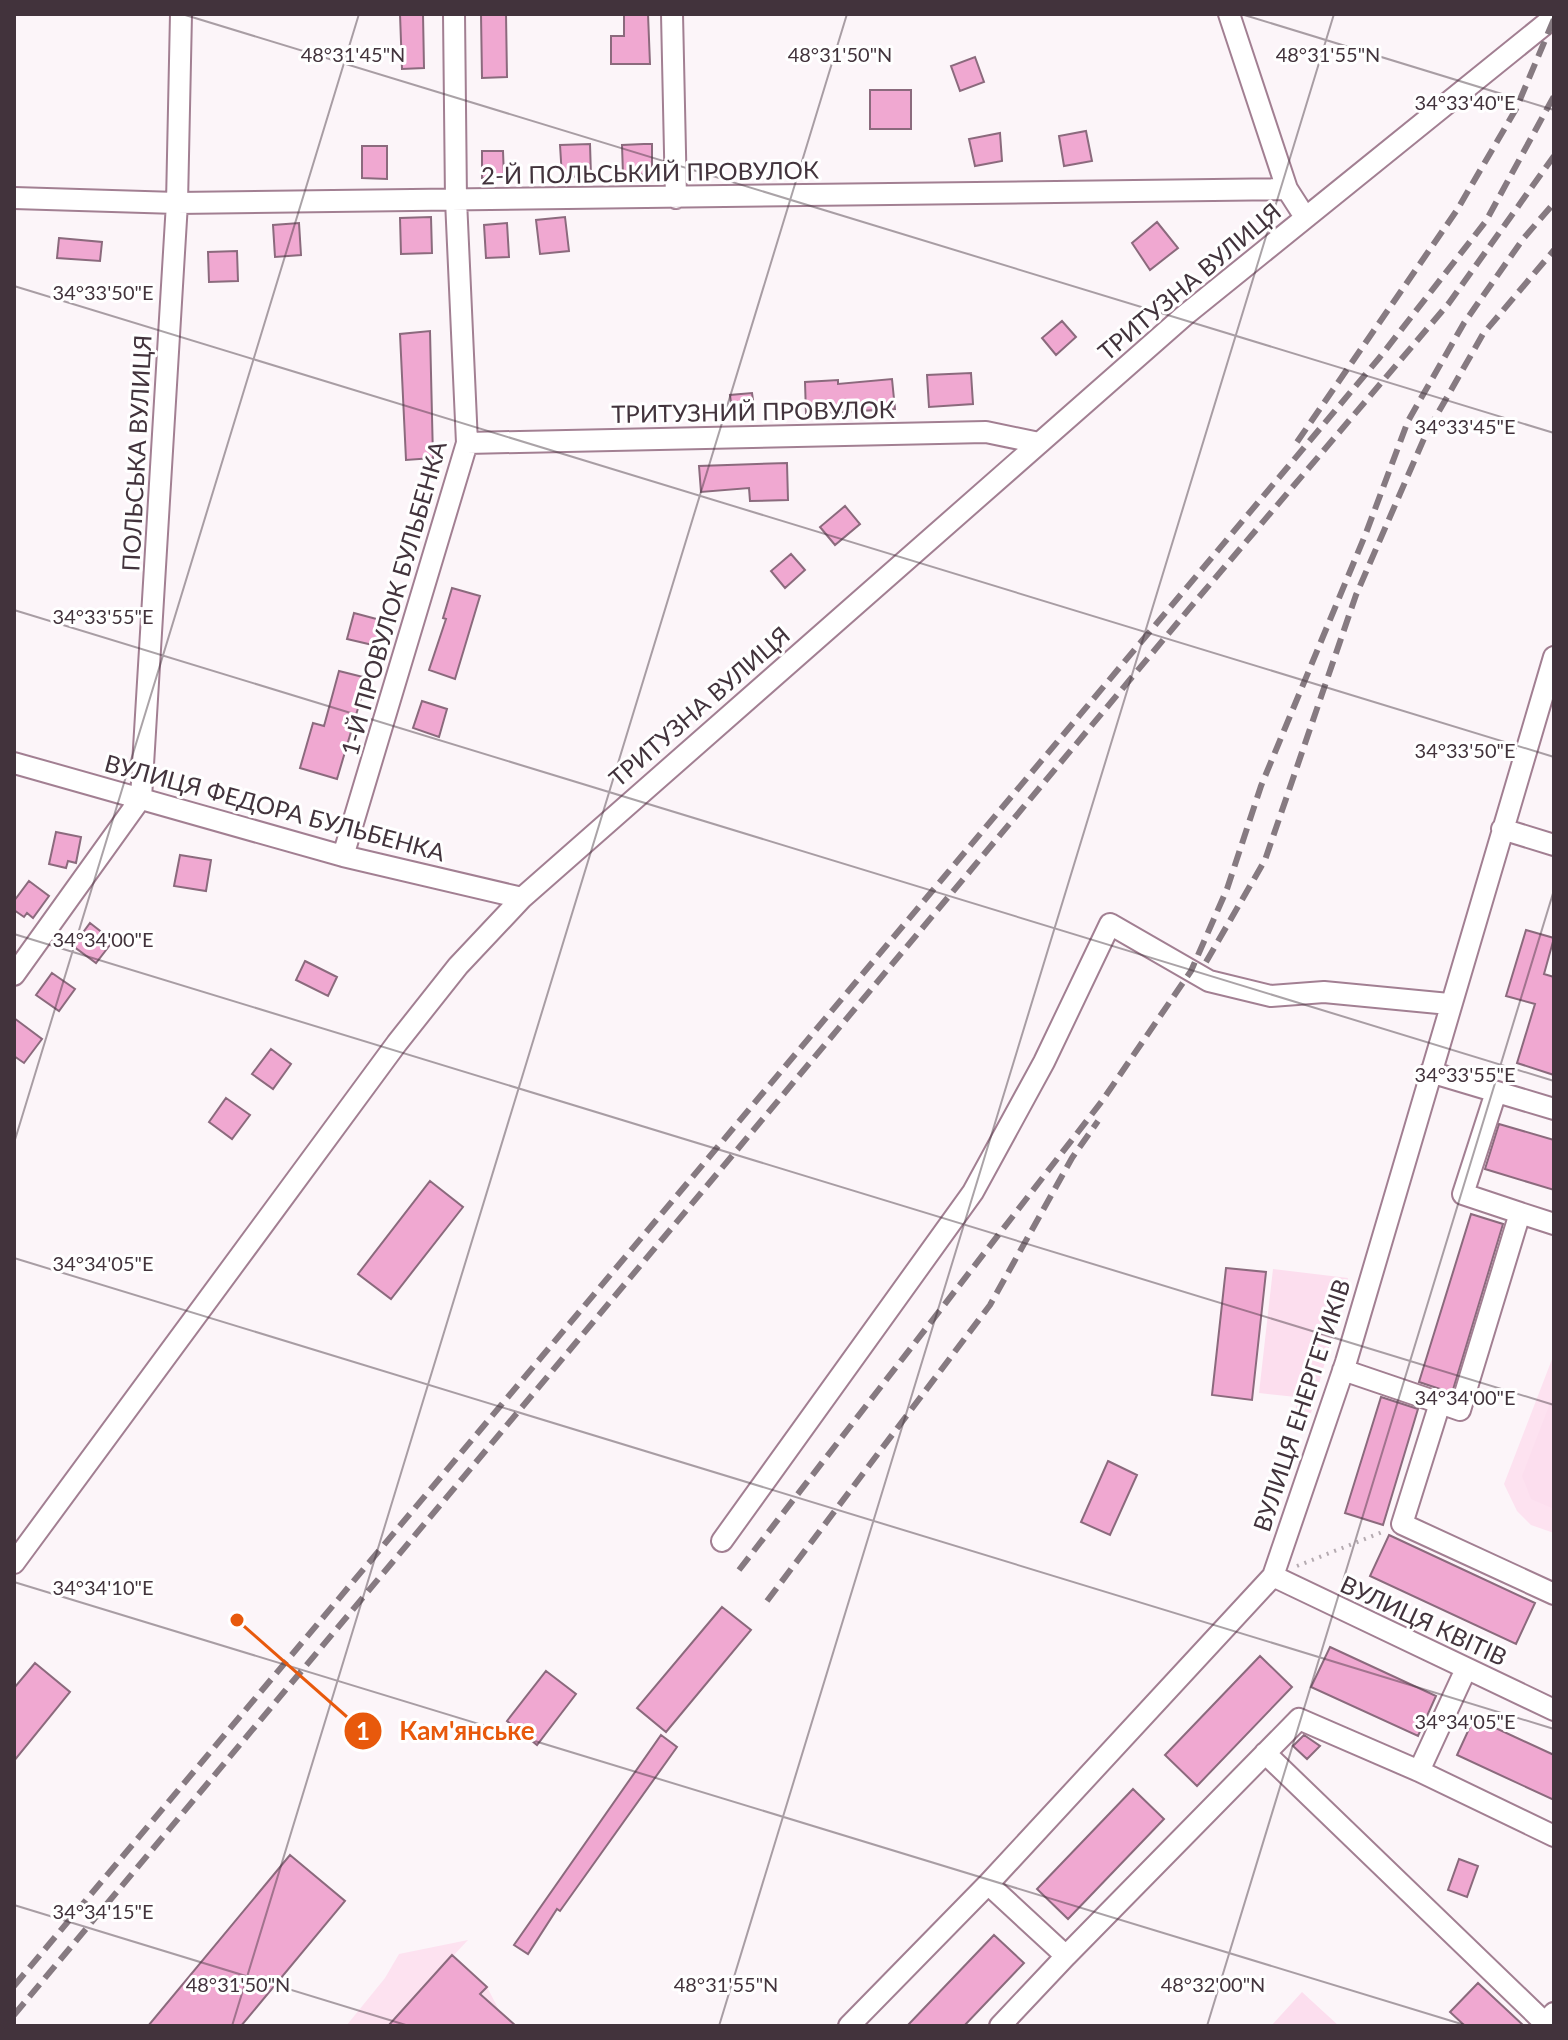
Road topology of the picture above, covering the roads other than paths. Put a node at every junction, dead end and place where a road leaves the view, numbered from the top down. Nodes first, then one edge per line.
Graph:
1 (181, 14) edge
2 (454, 14) edge
3 (672, 14) edge
4 (1229, 14) edge
5 (1554, 17) edge
6 (1287, 189) junction
7 (14, 198) edge
8 (676, 198) junction
9 (456, 200) junction
10 (177, 203) junction
11 (1305, 217) junction
12 (467, 443) junction
13 (1039, 443) junction
14 (1554, 657) edge
15 (14, 763) edge
16 (141, 798) junction
17 (1502, 829) junction
18 (1554, 845) edge
19 (343, 856) junction
20 (522, 898) junction
21 (14, 975) edge
22 (1449, 1004) junction
23 (1430, 1072) junction
24 (1496, 1092) junction
25 (1554, 1109) edge
26 (1520, 1213) junction
27 (1554, 1224) edge
28 (1343, 1370) junction
29 (1440, 1403) junction
30 (722, 1541) dead end
31 (14, 1563) edge
32 (1273, 1576) junction
33 (1554, 1594) edge
34 (1466, 1669) junction
35 (1554, 1710) edge
36 (1265, 1753) junction
37 (1419, 1771) junction
38 (1554, 1836) edge
39 (988, 1884) junction
40 (1066, 1956) junction
41 (1554, 2013) edge
42 (849, 2026) edge
43 (1000, 2026) edge

1 - 10 street, ПОЛЬСЬКА ВУЛИЦЯ
2 - 9 street, 1-Й ПРОВУЛОК БУЛЬБЕНКА
3 - 8 street
4 - 6 street
5 - 11 street, ТРИТУЗНА ВУЛИЦЯ
6 - 8 street, 2-Й ПОЛЬСЬКИЙ ПРОВУЛОК
6 - 11 street
7 - 10 street, 2-Й ПОЛЬСЬКИЙ ПРОВУЛОК
8 - 9 street, 2-Й ПОЛЬСЬКИЙ ПРОВУЛОК
9 - 10 street, 2-Й ПОЛЬСЬКИЙ ПРОВУЛОК
9 - 12 street, 1-Й ПРОВУЛОК БУЛЬБЕНКА
10 - 16 street, ПОЛЬСЬКА ВУЛИЦЯ
11 - 13 street, ТРИТУЗНА ВУЛИЦЯ
12 - 13 street, ТРИТУЗНИЙ ПРОВУЛОК
12 - 19 street, 1-Й ПРОВУЛОК БУЛЬБЕНКА
13 - 20 street, ТРИТУЗНА ВУЛИЦЯ
14 - 17 street, ВУЛИЦЯ ЕНЕРГЕТИКІВ
15 - 16 street, ВУЛИЦЯ ФЕДОРА БУЛЬБЕНКА
16 - 19 street, ВУЛИЦЯ ФЕДОРА БУЛЬБЕНКА
16 - 21 street
17 - 18 street
17 - 22 street, ВУЛИЦЯ ЕНЕРГЕТИКІВ
19 - 20 street, ВУЛИЦЯ ФЕДОРА БУЛЬБЕНКА
20 - 31 street, ТРИТУЗНА ВУЛИЦЯ
22 - 23 street, ВУЛИЦЯ ЕНЕРГЕТИКІВ
22 - 30 street
23 - 24 street
23 - 28 street, ВУЛИЦЯ ЕНЕРГЕТИКІВ
24 - 25 street
24 - 26 street
26 - 27 street
26 - 29 street
28 - 29 street
28 - 32 street, ВУЛИЦЯ ЕНЕРГЕТИКІВ
29 - 33 street
32 - 34 street, ВУЛИЦЯ КВІТІВ
32 - 39 street, ВУЛИЦЯ ЕНЕРГЕТИКІВ
34 - 35 street, ВУЛИЦЯ КВІТІВ
34 - 37 street
36 - 37 street
36 - 40 street
36 - 41 street
37 - 38 street
39 - 40 street
39 - 42 street, ВУЛИЦЯ ЕНЕРГЕТИКІВ
40 - 43 street

